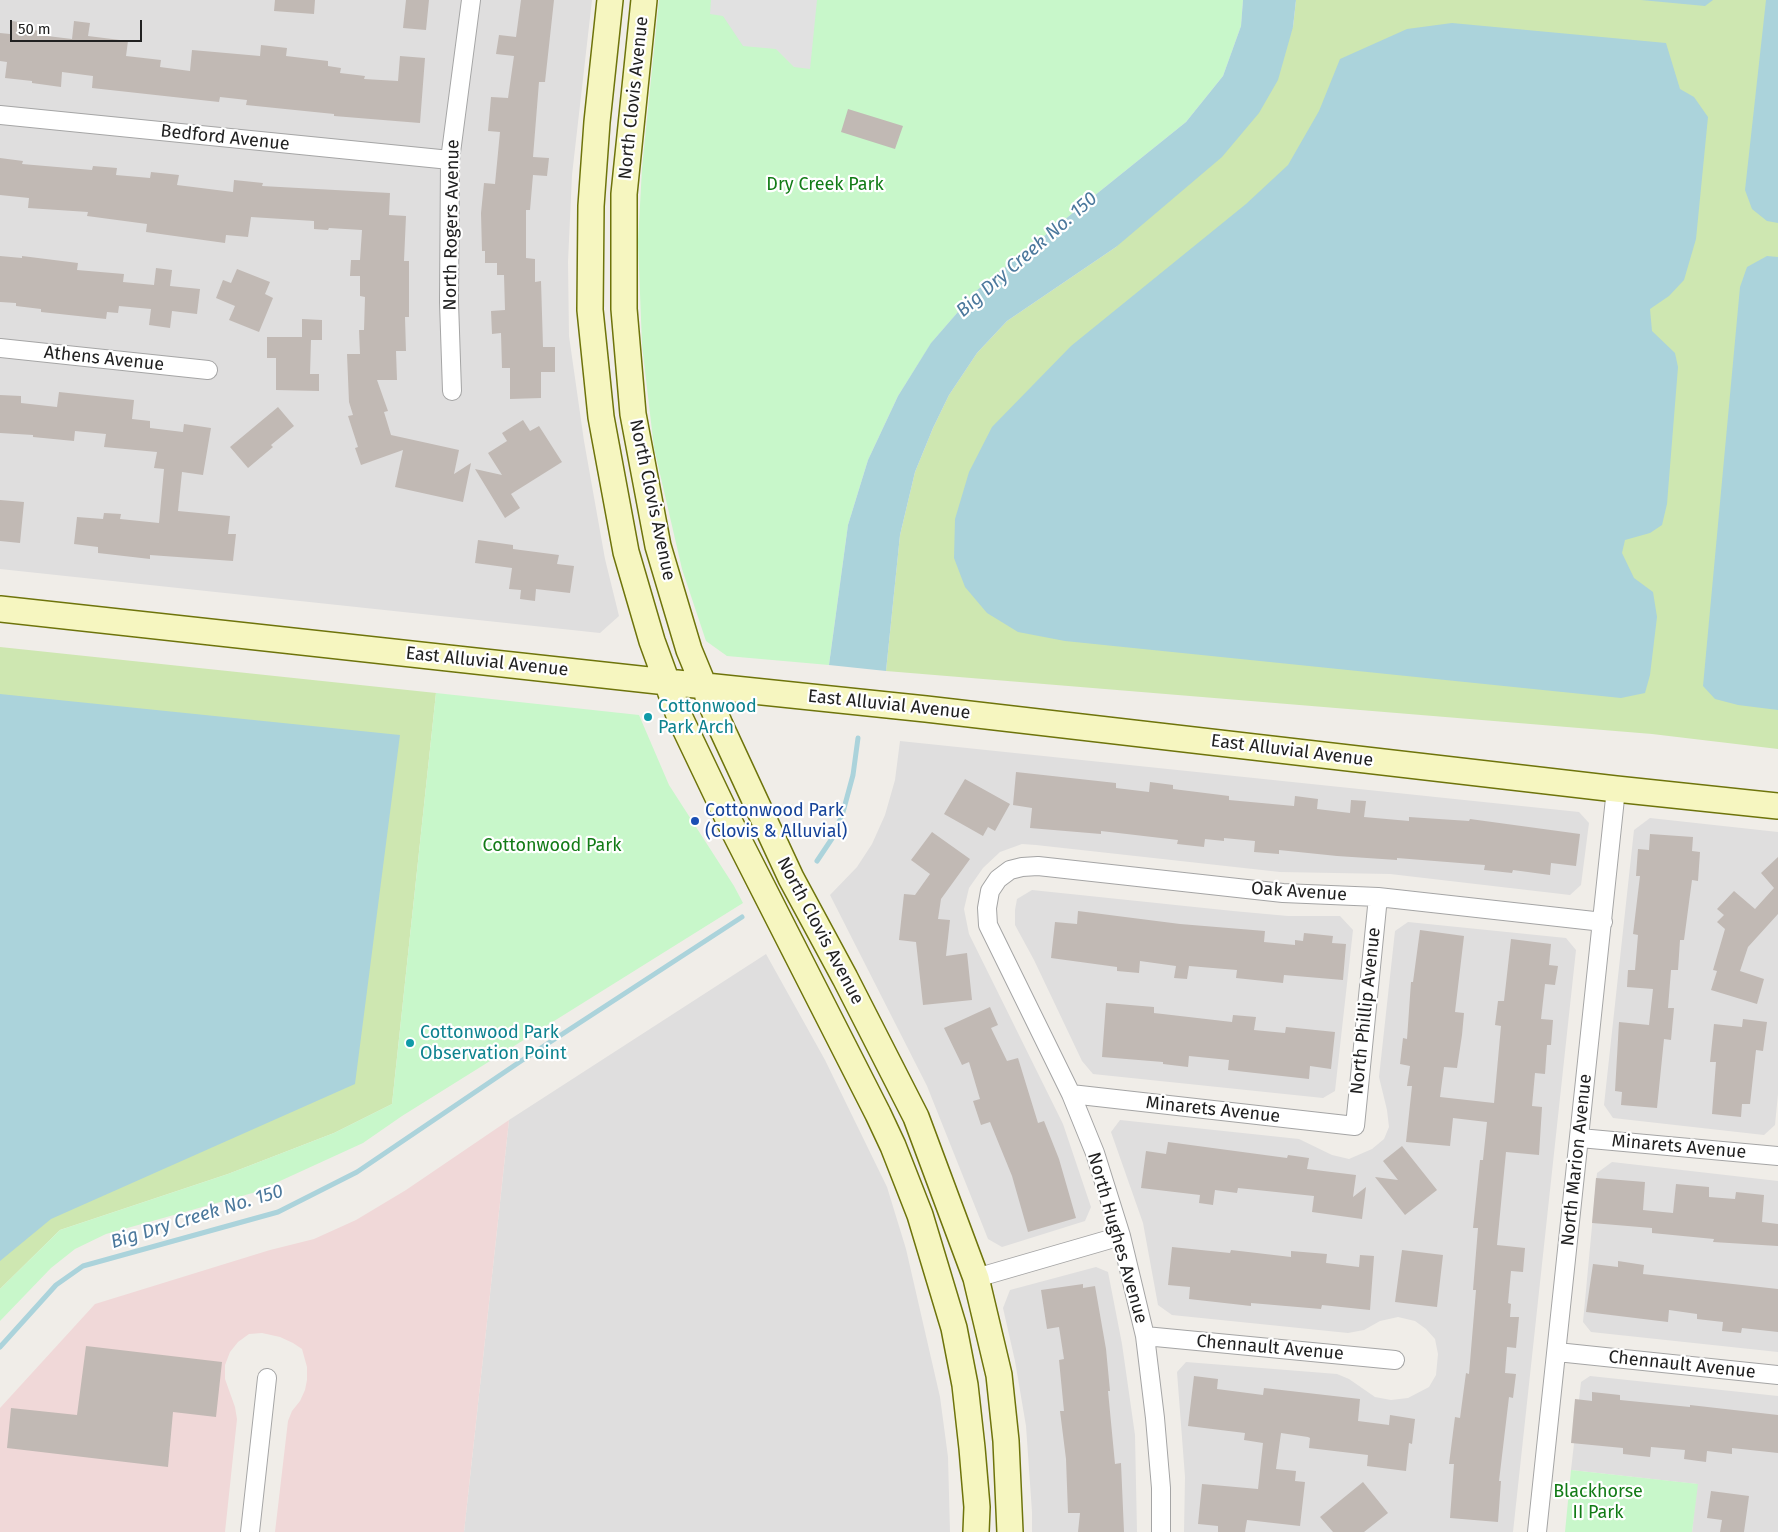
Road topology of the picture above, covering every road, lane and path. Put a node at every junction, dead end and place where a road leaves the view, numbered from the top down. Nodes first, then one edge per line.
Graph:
1 (471, 0) edge
2 (610, 0) edge
3 (626, 0) edge
4 (644, 0) edge
5 (0, 116) edge
6 (450, 160) junction
7 (624, 194) junction
8 (0, 348) edge
9 (208, 370) dead end
10 (452, 391) dead end
11 (0, 609) edge
12 (667, 682) junction
13 (703, 686) junction
14 (1616, 789) junction
15 (1778, 806) edge
16 (998, 878) joint
17 (1378, 896) junction
18 (1602, 922) junction
19 (1071, 1094) junction
20 (878, 1114) junction
21 (1355, 1126) joint
22 (1580, 1138) junction
23 (1778, 1156) edge
24 (1121, 1236) junction
25 (976, 1278) junction
26 (1145, 1336) junction
27 (1557, 1352) junction
28 (1395, 1360) dead end
29 (1778, 1375) edge
30 (267, 1378) dead end
31 (250, 1532) edge
32 (976, 1532) edge
33 (1010, 1532) edge
34 (1161, 1532) edge
35 (1537, 1532) edge

1 - 6 street, North Rogers Avenue
2 - 12 main road, North Clovis Avenue
3 - 7 main road
4 - 7 main road, North Clovis Avenue
5 - 6 street, Bedford Avenue
6 - 10 street, North Rogers Avenue
7 - 13 main road, North Clovis Avenue
8 - 9 street, Athens Avenue
11 - 12 main road, East Alluvial Avenue
12 - 13 main road, East Alluvial Avenue
12 - 20 main road, North Clovis Avenue
13 - 14 main road, East Alluvial Avenue
13 - 25 main road, North Clovis Avenue
14 - 15 main road, East Alluvial Avenue
14 - 18 street, North Marion Avenue
16 - 17 street, Oak Avenue
16 - 19 street, North Hughes Avenue
17 - 18 street, Oak Avenue
17 - 21 street, North Phillip Avenue
18 - 22 street, North Marion Avenue
19 - 21 street, Minarets Avenue
19 - 24 street, North Hughes Avenue
20 - 25 main road
20 - 32 main road, North Clovis Avenue
22 - 23 street, Minarets Avenue
22 - 27 street, North Marion Avenue
24 - 25 street
24 - 26 street, North Hughes Avenue
25 - 33 main road, North Clovis Avenue
26 - 28 street, Chennault Avenue
26 - 34 street, North Hughes Avenue
27 - 29 street, Chennault Avenue
27 - 35 street, North Marion Avenue
30 - 31 street

